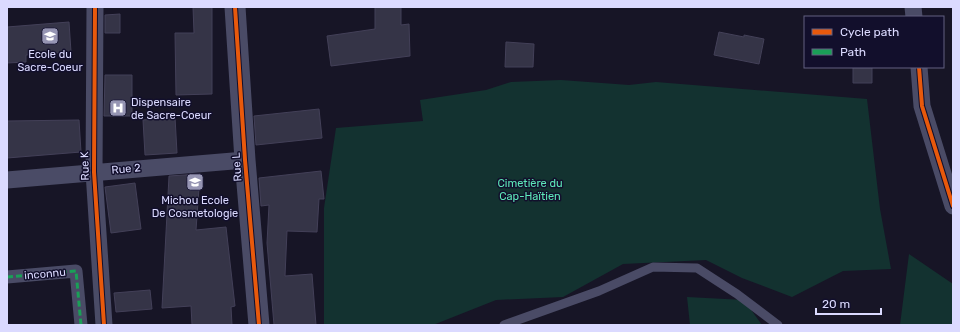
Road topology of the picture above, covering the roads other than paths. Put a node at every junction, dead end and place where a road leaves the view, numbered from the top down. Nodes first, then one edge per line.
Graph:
1 (95, 7) edge
2 (235, 7) edge
3 (918, 68) edge
4 (245, 160) junction
5 (94, 172) junction
6 (7, 180) edge
7 (953, 206) edge
8 (7, 277) edge
9 (81, 325) edge
10 (104, 325) edge
11 (259, 325) edge
12 (504, 325) edge
13 (778, 325) edge

1 - 5 street, Rue K
2 - 4 street, Rue L
3 - 7 street
4 - 5 street, Rue 2
4 - 11 street, Rue L
5 - 6 street, Rue 2
5 - 10 street, Rue K
8 - 9 street, inconnu
12 - 13 lane

